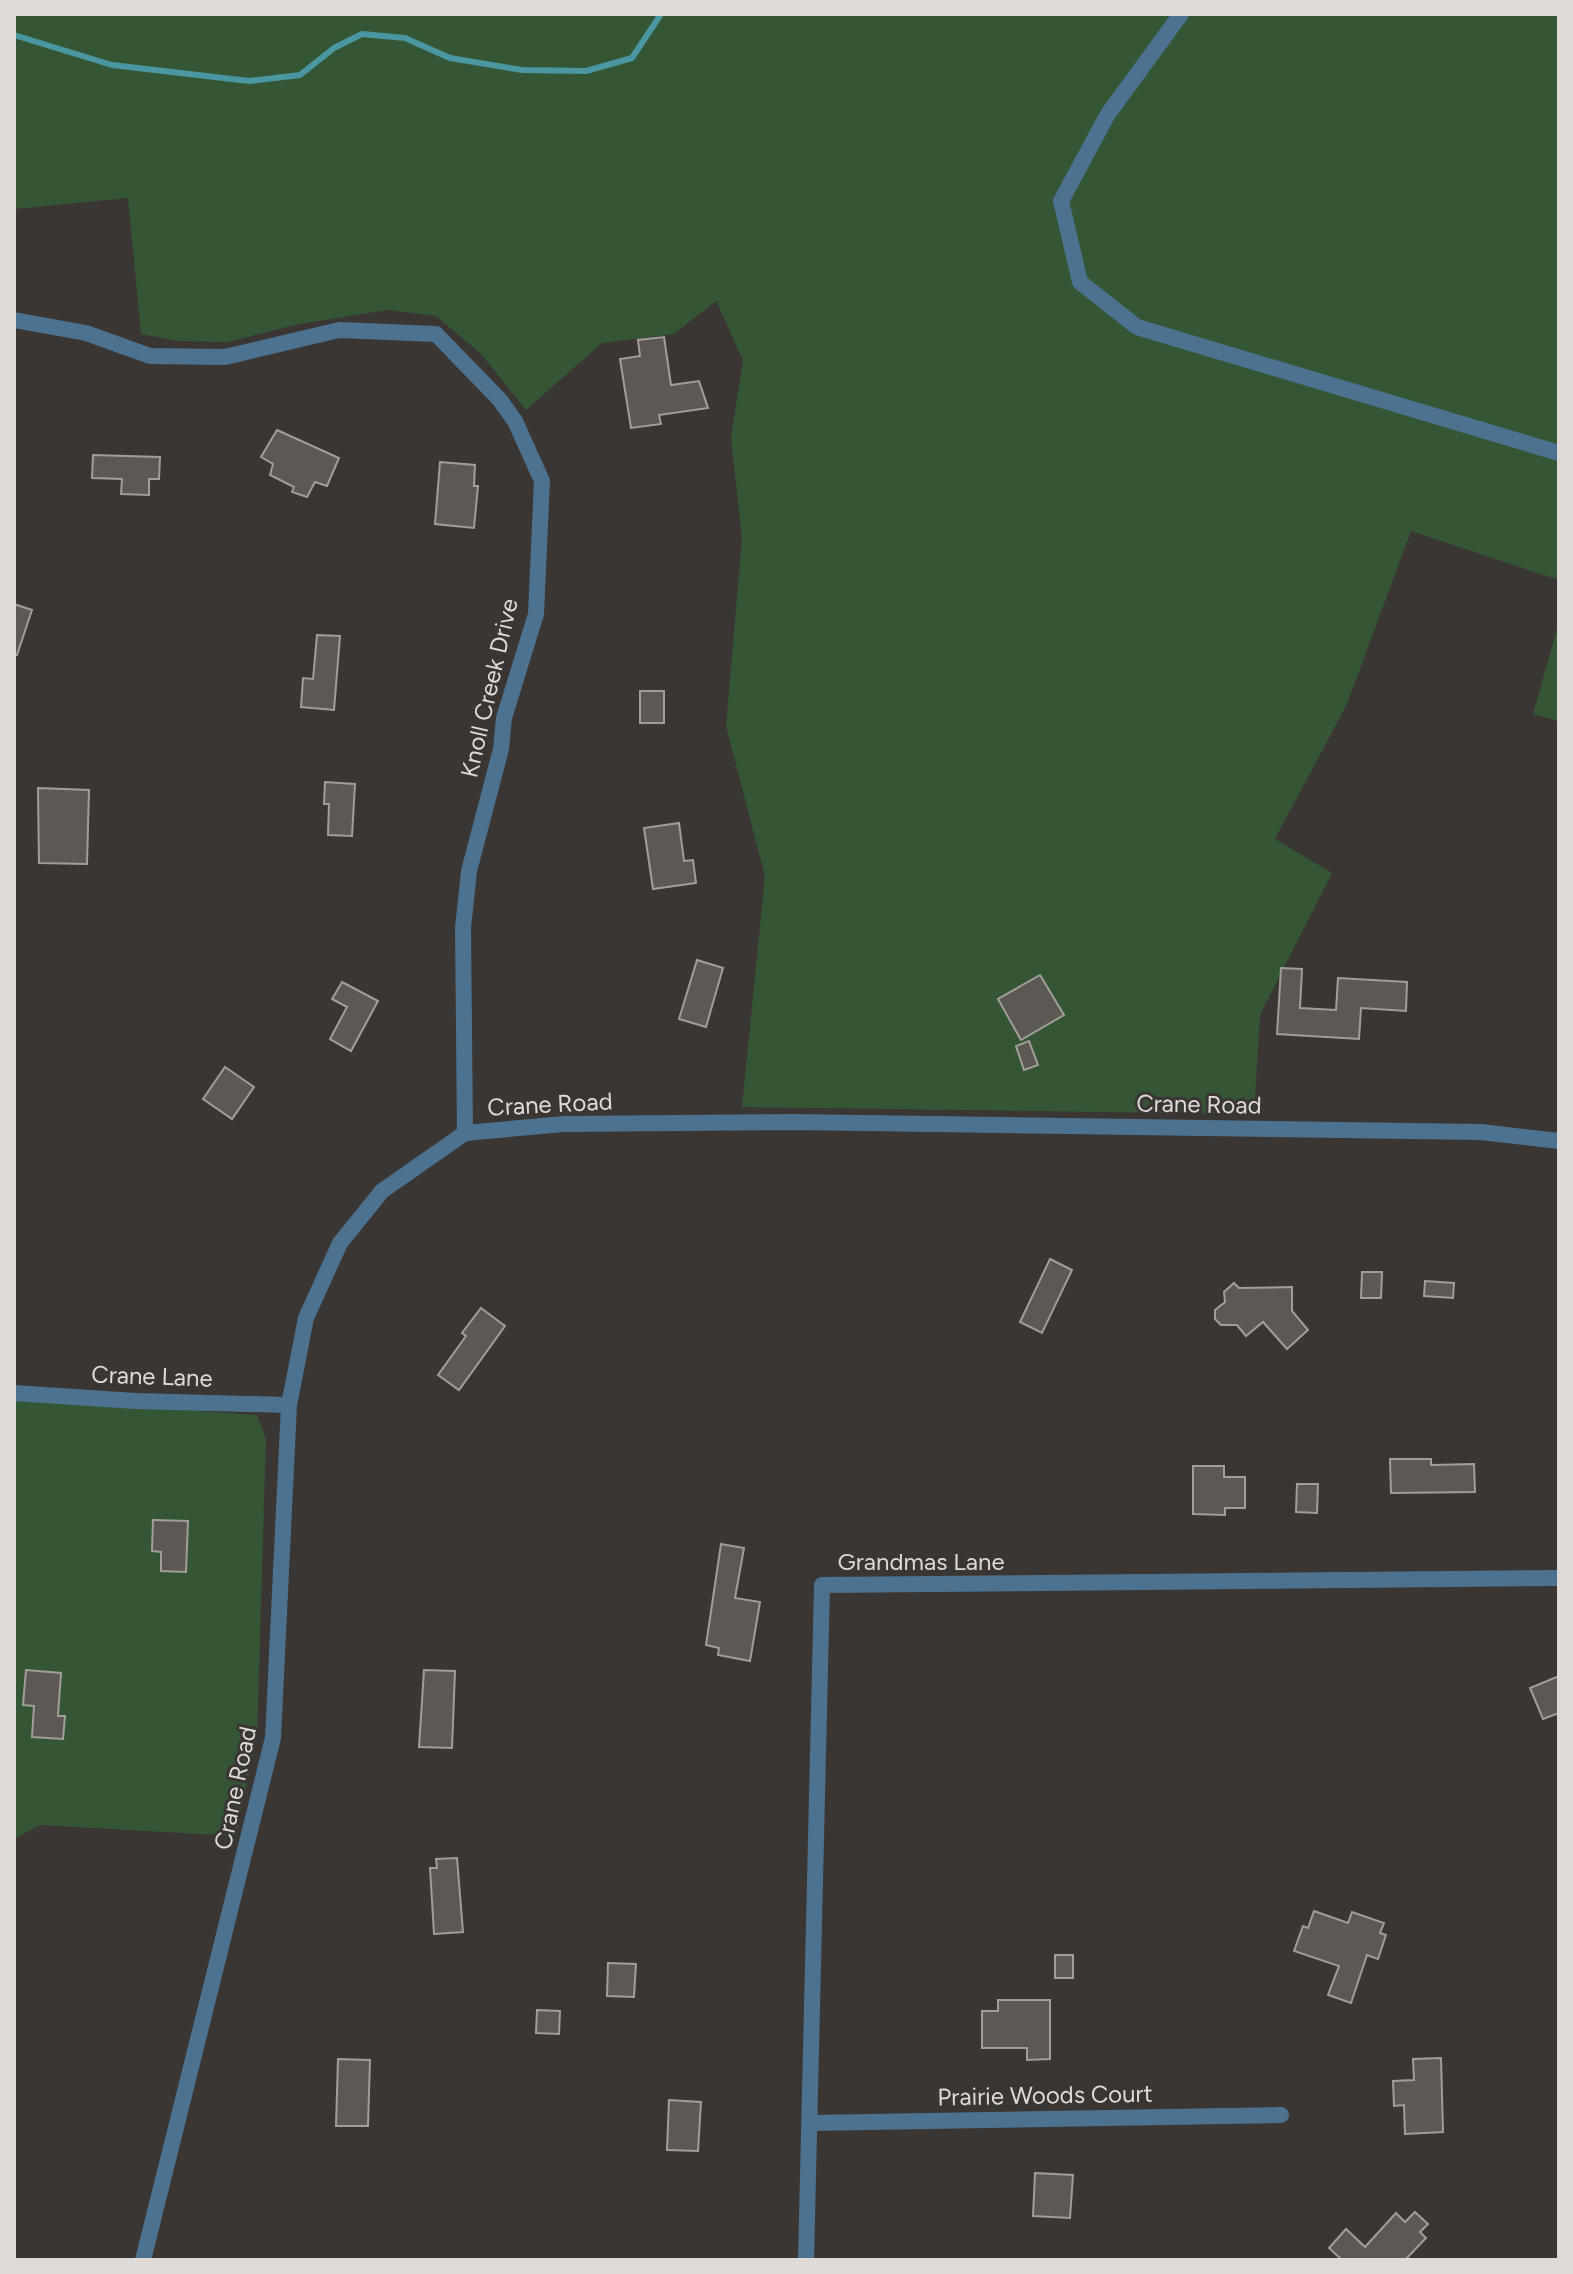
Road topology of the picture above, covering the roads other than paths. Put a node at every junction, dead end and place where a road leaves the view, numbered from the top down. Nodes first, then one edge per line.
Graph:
1 (1181, 14) edge
2 (14, 320) edge
3 (1559, 453) edge
4 (465, 1133) junction
5 (1559, 1141) edge
6 (14, 1393) edge
7 (289, 1405) junction
8 (1559, 1578) edge
9 (1281, 2115) dead end
10 (811, 2123) junction
11 (143, 2260) edge
12 (806, 2260) edge

1 - 3 street
2 - 4 street, Knoll Creek Drive
4 - 5 street, Crane Road
4 - 7 street, Crane Road
6 - 7 street, Crane Lane
7 - 11 street, Crane Road
8 - 10 street, Grandmas Lane
9 - 10 street, Prairie Woods Court
10 - 12 street

